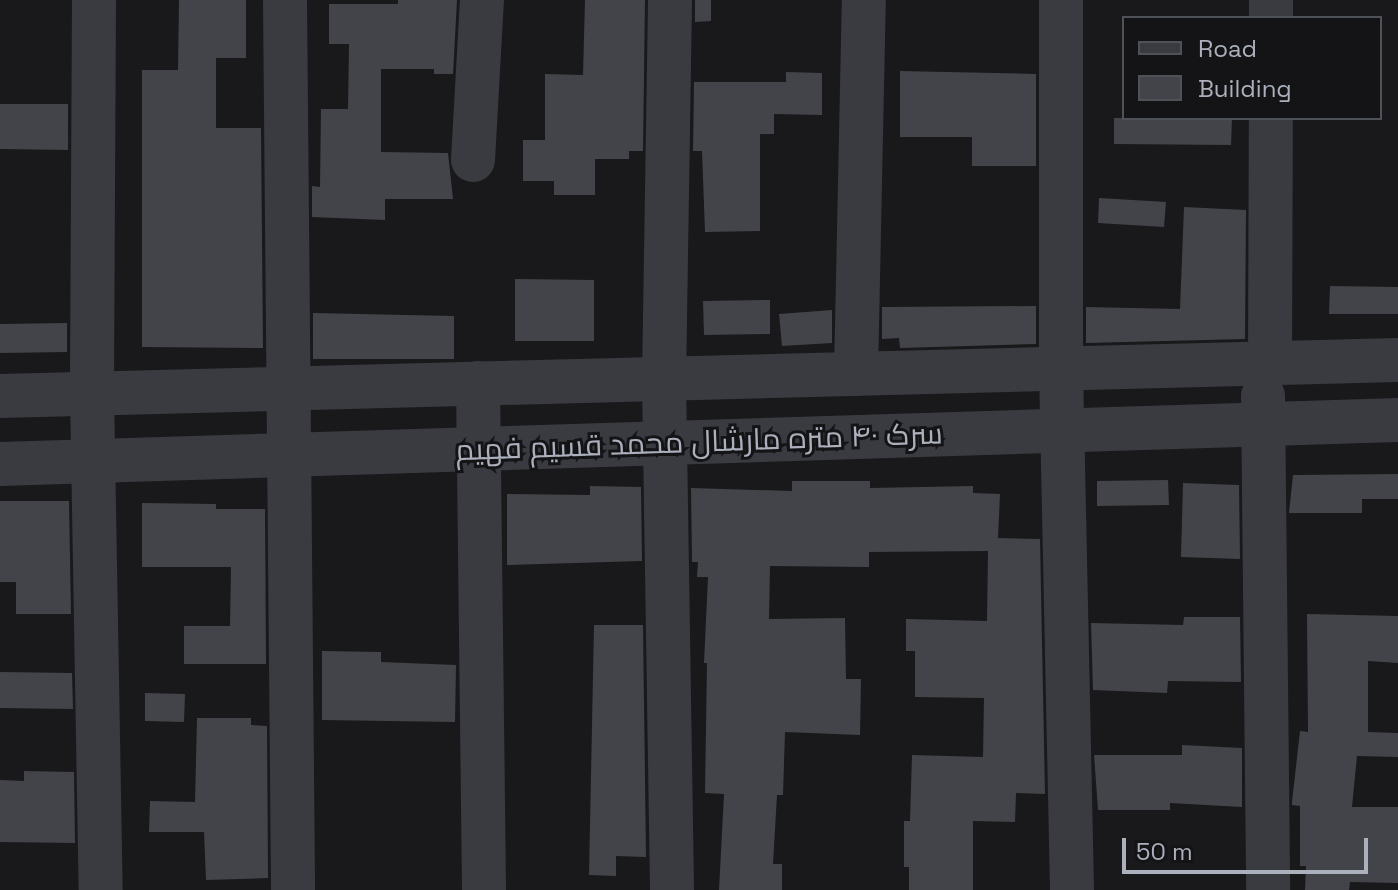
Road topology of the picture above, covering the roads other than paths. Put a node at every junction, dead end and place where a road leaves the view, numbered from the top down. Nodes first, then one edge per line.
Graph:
1 (94, 0) edge
2 (285, 0) edge
3 (482, 0) edge
4 (670, 0) edge
5 (864, 0) edge
6 (1061, 0) edge
7 (1271, 120) edge
8 (473, 160) dead end
9 (1398, 360) edge
10 (1267, 364) junction
11 (1061, 369) junction
12 (856, 374) junction
13 (664, 379) junction
14 (478, 383) junction
15 (288, 389) junction
16 (92, 393) junction
17 (0, 396) edge
18 (1398, 420) edge
19 (1264, 424) junction
20 (1063, 431) junction
21 (666, 443) junction
22 (479, 449) junction
23 (289, 455) junction
24 (93, 461) junction
25 (0, 464) edge
26 (101, 890) edge
27 (293, 890) edge
28 (484, 890) edge
29 (672, 890) edge
30 (1072, 890) edge
31 (1268, 890) edge

1 - 16 street
2 - 15 street
3 - 8 street
4 - 13 street
5 - 12 street
6 - 11 street
7 - 10 street
9 - 10 street, سرک ۴۰ متره مارشال محمد قسیم فهیم
10 - 11 street, سرک ۴۰ متره مارشال محمد قسیم فهیم
10 - 19 street
11 - 12 street, سرک ۴۰ متره مارشال محمد قسیم فهیم
11 - 20 street
12 - 13 street, سرک ۴۰ متره مارشال محمد قسیم فهیم
13 - 14 street, سرک ۴۰ متره مارشال محمد قسیم فهیم
13 - 21 street
14 - 15 street, سرک ۴۰ متره مارشال محمد قسیم فهیم
14 - 22 street
15 - 16 street, سرک ۴۰ متره مارشال محمد قسیم فهیم
15 - 23 street
16 - 17 street, سرک ۴۰ متره مارشال محمد قسیم فهیم
16 - 24 street
18 - 19 street, سرک ۴۰ متره مارشال محمد قسیم فهیم
19 - 20 street, سرک ۴۰ متره مارشال محمد قسیم فهیم
19 - 31 street
20 - 21 street, سرک ۴۰ متره مارشال محمد قسیم فهیم
20 - 30 street
21 - 22 street, سرک ۴۰ متره مارشال محمد قسیم فهیم
21 - 29 street
22 - 23 street, سرک ۴۰ متره مارشال محمد قسیم فهیم
22 - 28 street
23 - 24 street, سرک ۴۰ متره مارشال محمد قسیم فهیم
23 - 27 street
24 - 25 street, سرک ۴۰ متره مارشال محمد قسیم فهیم
24 - 26 street

